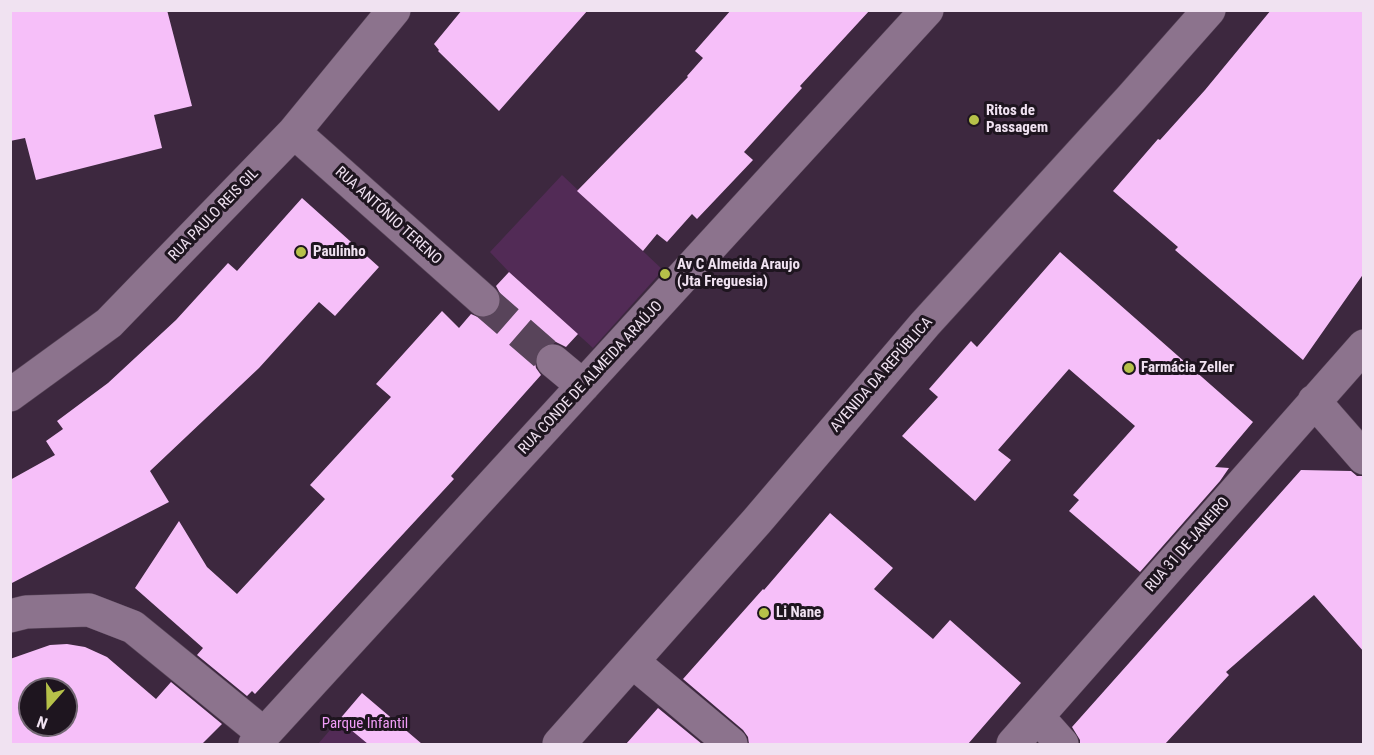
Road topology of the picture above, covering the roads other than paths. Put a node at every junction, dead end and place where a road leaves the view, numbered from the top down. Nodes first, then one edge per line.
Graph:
1 (394, 10) edge
2 (927, 10) edge
3 (1209, 10) edge
4 (294, 132) junction
5 (483, 300) tunnel mouth
6 (1364, 346) edge
7 (553, 361) tunnel mouth
8 (583, 386) junction
9 (10, 395) edge
10 (1314, 401) junction
11 (1364, 458) edge
12 (10, 616) edge
13 (633, 662) junction
14 (1038, 717) junction
15 (259, 739) edge
16 (560, 744) edge
17 (731, 744) edge
18 (1013, 744) edge
19 (1062, 744) edge

1 - 4 street, RUA PAULO REIS GIL
2 - 8 street, RUA CONDE DE ALMEIDA ARAÚJO
3 - 13 street, AVENIDA DA REPÚBLICA
4 - 5 street, RUA ANTÓNIO TERENO
4 - 9 street, RUA PAULO REIS GIL
6 - 10 street, RUA 31 DE JANEIRO
7 - 8 street
8 - 15 street, RUA CONDE DE ALMEIDA ARAÚJO
10 - 11 street
10 - 14 street, RUA 31 DE JANEIRO
12 - 15 street
13 - 16 street, AVENIDA DA REPÚBLICA
13 - 17 street
14 - 18 street, RUA 31 DE JANEIRO
14 - 19 street

